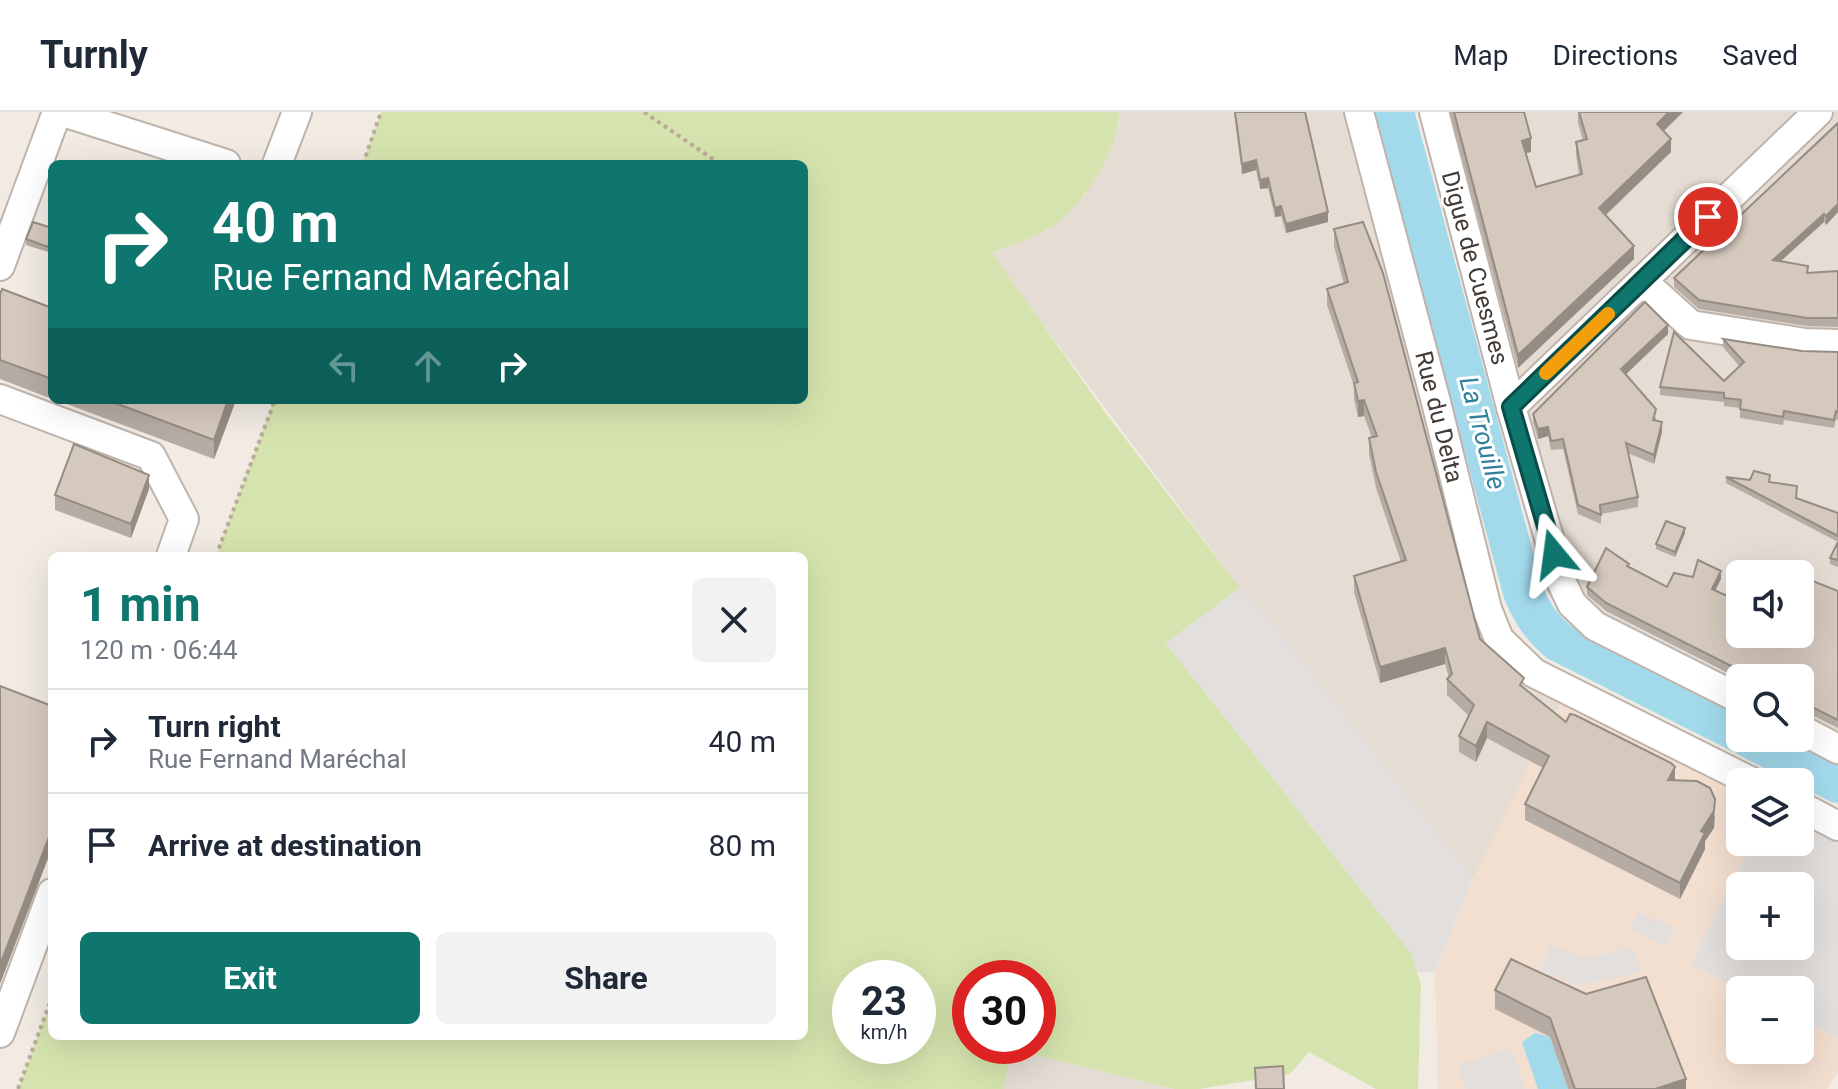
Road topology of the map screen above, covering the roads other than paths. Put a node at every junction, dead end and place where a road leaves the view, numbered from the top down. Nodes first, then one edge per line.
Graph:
1 (60, 112) edge
2 (297, 112) edge
3 (1359, 112) edge
4 (1434, 112) edge
5 (1818, 112) edge
6 (213, 160) edge
7 (279, 160) edge
8 (0, 266) edge
9 (1642, 281) junction
10 (1838, 344) edge
11 (0, 399) edge
12 (1504, 410) junction
13 (172, 552) edge
14 (1726, 692) edge
15 (1814, 736) edge
16 (1838, 749) edge
17 (1726, 769) edge
18 (1814, 813) edge
19 (1838, 826) edge
20 (48, 904) edge
21 (0, 1033) edge

1 - 6 street
1 - 8 street
2 - 7 street
3 - 17 street, Rue du Delta
4 - 12 street, Digue de Cuesmes
5 - 9 street
9 - 10 street
9 - 12 street
11 - 13 street
12 - 14 street, Digue de Cuesmes
15 - 16 street
18 - 19 street
20 - 21 street

